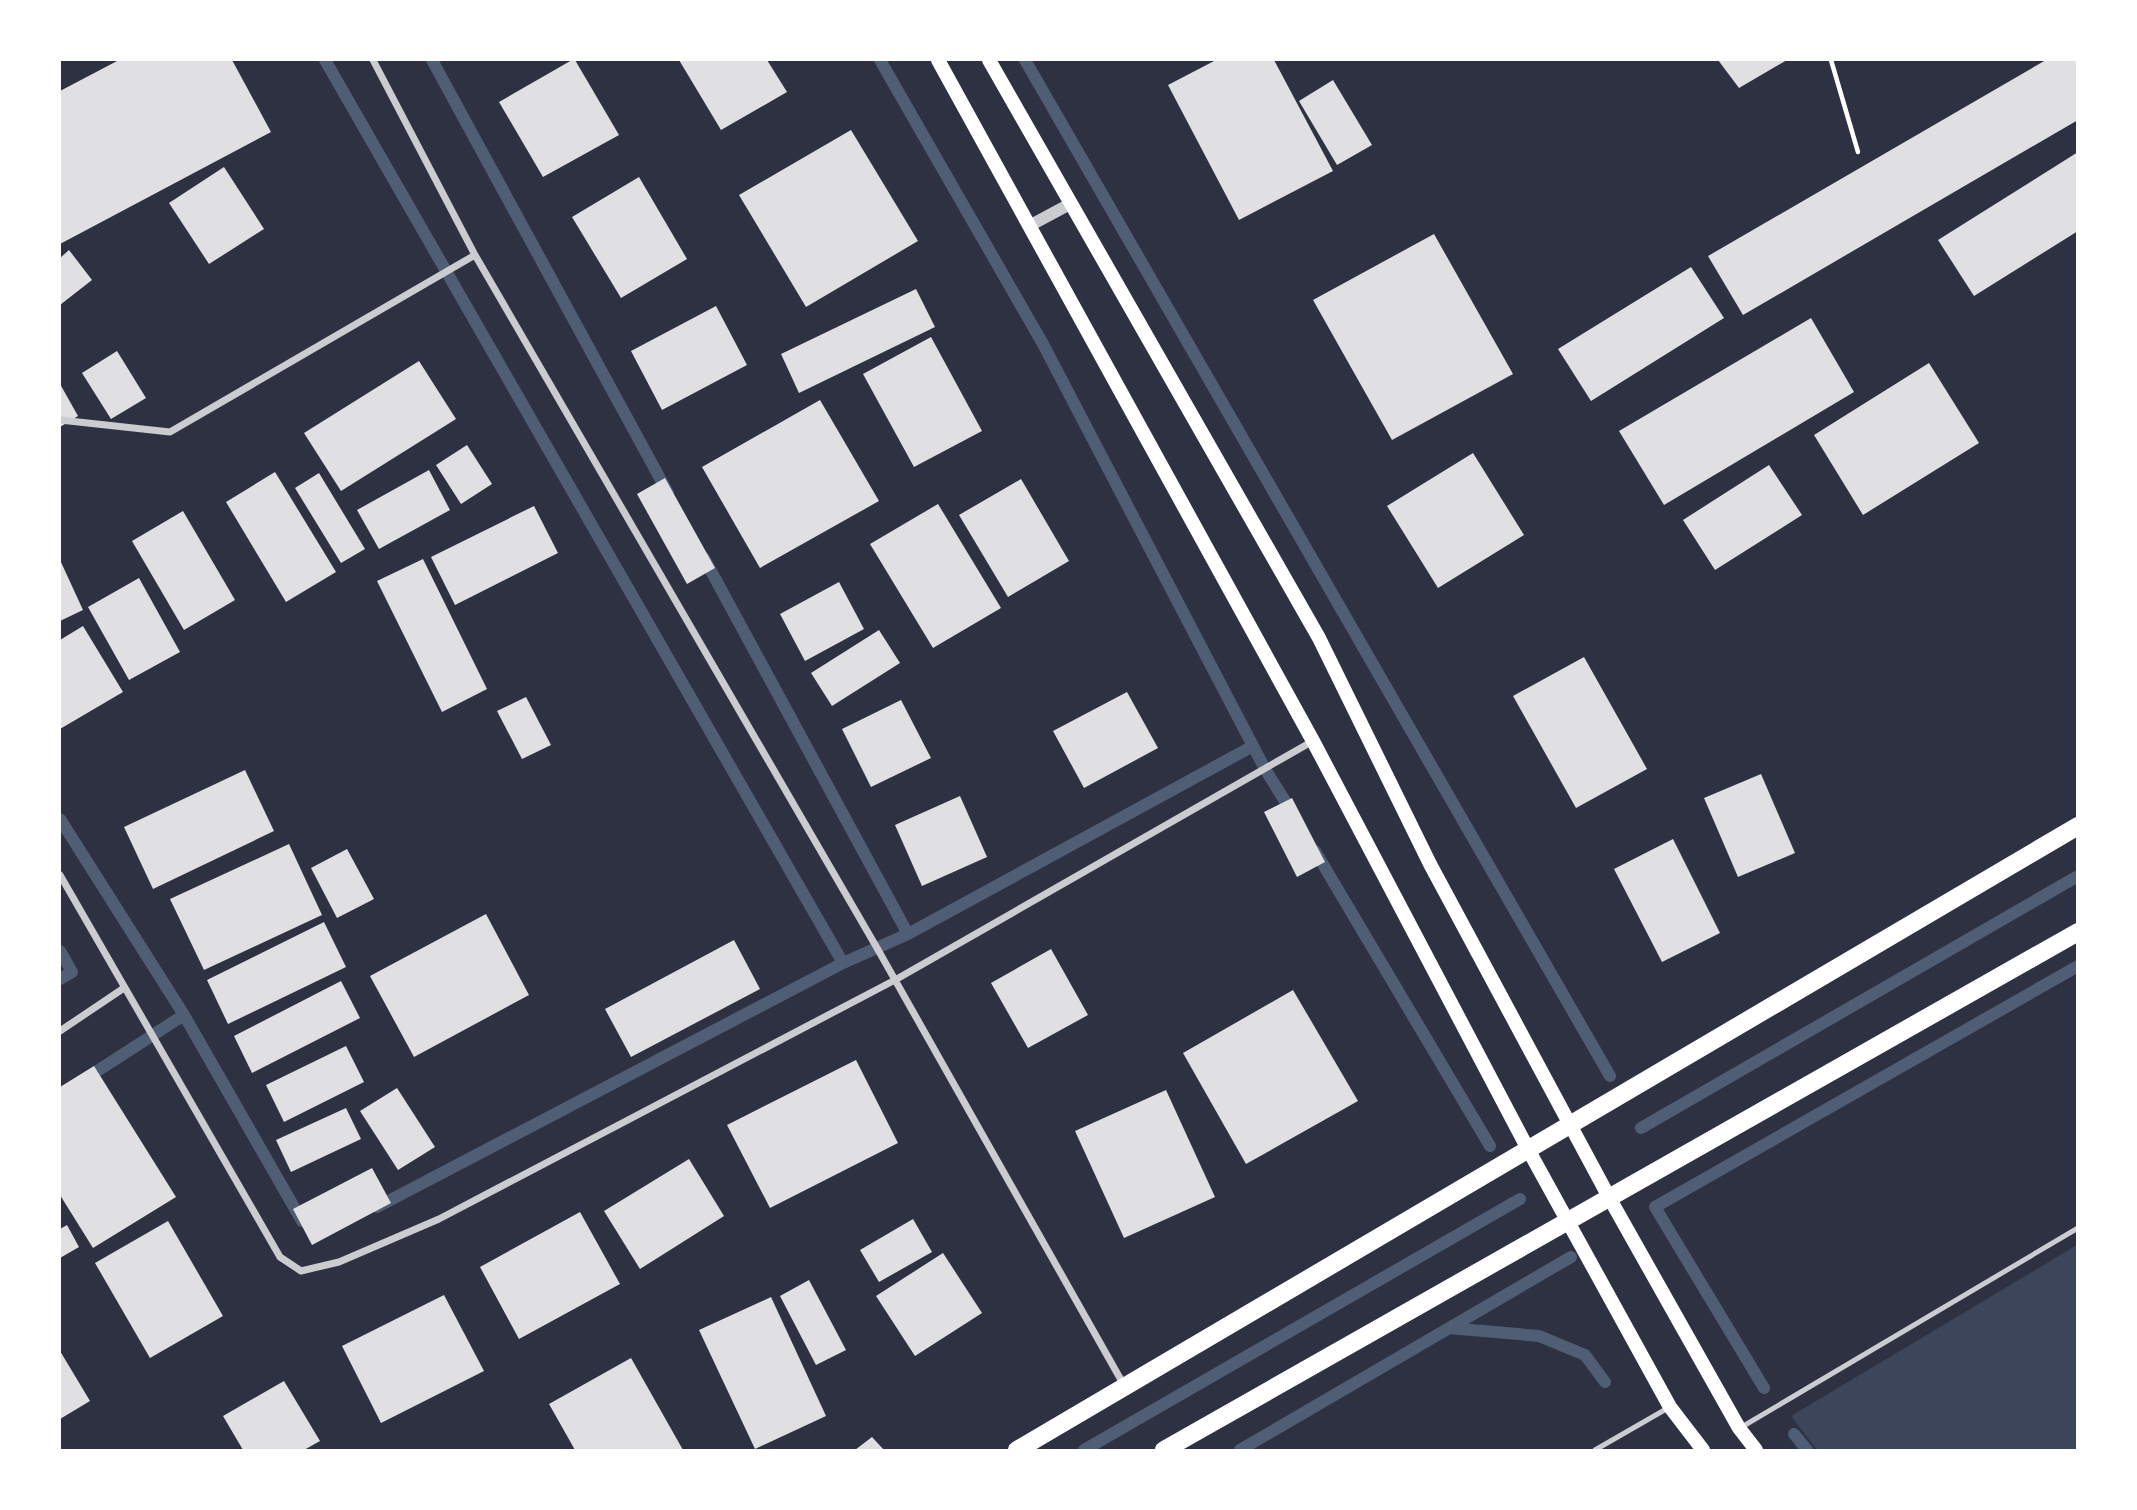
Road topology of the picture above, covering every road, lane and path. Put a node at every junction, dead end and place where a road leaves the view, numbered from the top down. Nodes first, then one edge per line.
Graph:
1 (373, 60) edge
2 (938, 60) edge
3 (989, 60) edge
4 (1831, 60) edge
5 (1858, 152) dead end
6 (1070, 204) junction
7 (1028, 226) junction
8 (475, 255) junction
9 (60, 420) edge
10 (1313, 741) junction
11 (2077, 826) edge
12 (60, 875) edge
13 (2077, 932) edge
14 (895, 980) junction
15 (124, 988) junction
16 (60, 1031) edge
17 (1571, 1124) junction
18 (1529, 1151) junction
19 (1610, 1199) junction
20 (1568, 1221) junction
21 (2077, 1228) edge
22 (1126, 1389) junction
23 (1670, 1407) junction
24 (1739, 1429) junction
25 (1017, 1451) edge
26 (1164, 1451) edge
27 (1595, 1451) edge
28 (1703, 1451) edge
29 (1756, 1451) edge

1 - 8 street
2 - 7 main road
3 - 6 main road
4 - 5 path
6 - 7 street
6 - 17 main road
7 - 10 main road
8 - 9 street
8 - 14 street
10 - 14 street
10 - 18 main road
11 - 17 main road
12 - 15 street
13 - 19 main road
14 - 15 street
14 - 22 street
15 - 16 street
17 - 18 main road
17 - 19 main road
18 - 20 main road
18 - 22 main road
19 - 20 main road
19 - 24 main road
20 - 23 main road
20 - 26 main road
21 - 24 lane
22 - 25 main road
23 - 27 lane
23 - 28 main road
24 - 29 main road

